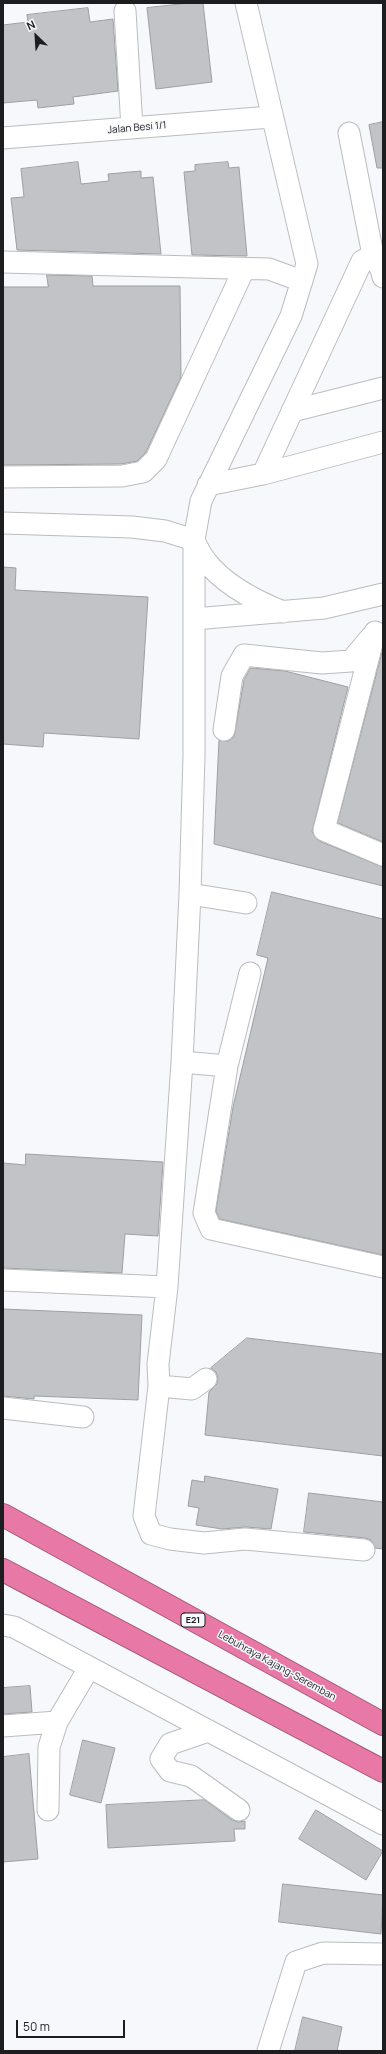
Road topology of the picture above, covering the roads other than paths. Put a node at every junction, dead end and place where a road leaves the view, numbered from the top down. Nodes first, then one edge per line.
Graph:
1 (246, 3) edge
2 (125, 11) dead end
3 (271, 117) junction
4 (132, 128) junction
5 (349, 133) dead end
6 (3, 138) edge
7 (372, 256) junction
8 (3, 262) edge
9 (244, 269) junction
10 (383, 277) edge
11 (302, 281) junction
12 (383, 388) edge
13 (292, 411) junction
14 (383, 442) edge
15 (263, 474) junction
16 (3, 476) edge
17 (208, 485) junction
18 (3, 523) edge
19 (194, 540) junction
20 (383, 594) edge
21 (283, 612) junction
22 (194, 619) junction
23 (379, 632) edge
24 (224, 730) dead end
25 (383, 855) edge
26 (190, 894) junction
27 (246, 903) dead end
28 (250, 973) dead end
29 (182, 1062) junction
30 (227, 1066) junction
31 (383, 1267) edge
32 (3, 1280) edge
33 (167, 1287) junction
34 (206, 1379) dead end
35 (159, 1386) junction
36 (3, 1408) edge
37 (83, 1417) dead end
38 (3, 1515) edge
39 (364, 1550) dead end
40 (3, 1570) edge
41 (3, 1625) edge
42 (89, 1668) junction
43 (57, 1722) junction
44 (383, 1724) edge
45 (3, 1726) edge
46 (208, 1731) junction
47 (383, 1771) edge
48 (48, 1810) dead end
49 (239, 1810) dead end
50 (383, 1824) edge
51 (383, 1954) edge
52 (268, 2051) edge

1 - 3 street
2 - 4 street
3 - 4 street, Jalan Besi 1/1
3 - 11 street
4 - 6 street, Jalan Besi 1/1
5 - 7 street
7 - 10 street
7 - 13 street
8 - 9 street
9 - 11 street
9 - 16 street
11 - 17 street
12 - 13 street
13 - 15 street
14 - 15 street
15 - 17 street
17 - 19 street
18 - 19 street
19 - 21 street
19 - 22 street
20 - 21 street
21 - 22 street
22 - 26 street
23 - 24 street
23 - 25 street
26 - 27 street
26 - 29 street
28 - 30 street
29 - 30 street
29 - 33 street
30 - 31 street
32 - 33 street
33 - 35 street
34 - 35 street
35 - 39 street
36 - 37 street
38 - 44 highway, Lebuhraya Kajang-Seremban / E21
40 - 47 highway
41 - 42 street
42 - 43 street
42 - 46 street
43 - 45 street
43 - 48 street
46 - 49 street
46 - 50 street
51 - 52 street

